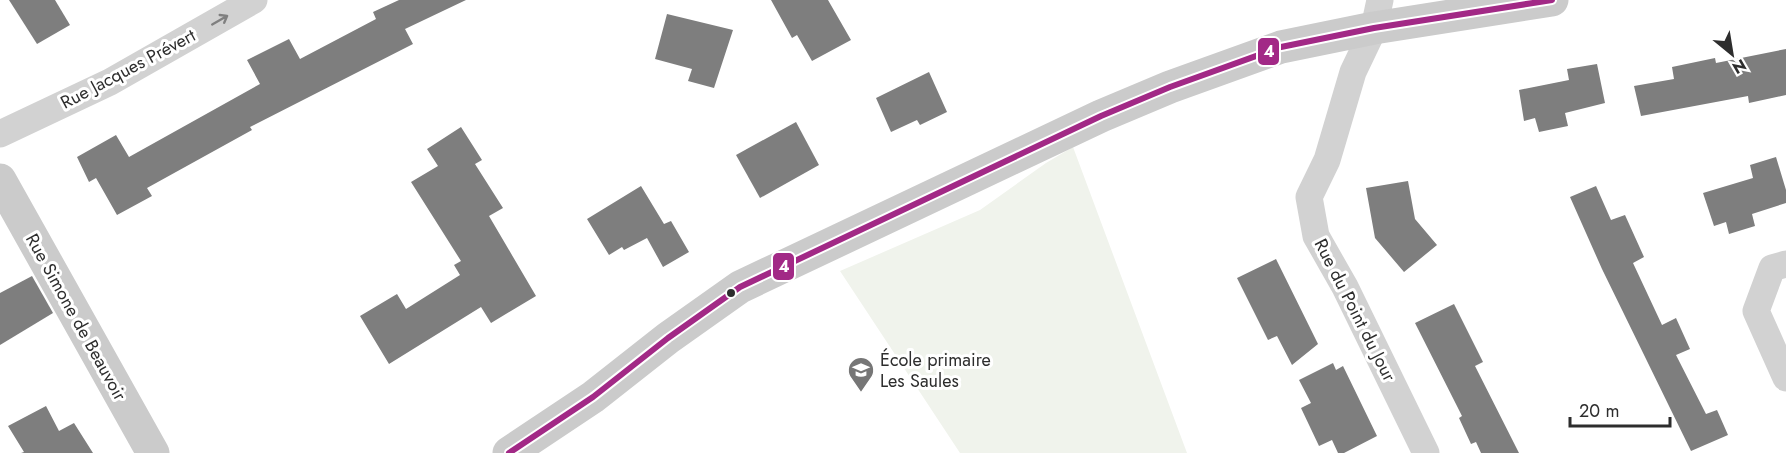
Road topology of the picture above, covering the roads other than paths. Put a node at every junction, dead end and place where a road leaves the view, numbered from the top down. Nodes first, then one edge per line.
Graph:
1 (254, 0) edge
2 (1552, 0) edge
3 (1377, 14) edge
4 (0, 134) edge
5 (0, 180) edge
6 (1786, 264) edge
7 (1786, 378) edge
8 (153, 453) edge
9 (509, 453) edge
10 (1426, 453) edge

4 -> 1 street, Rue Jacques Prévert
2 - 3 street
3 - 9 street
3 - 10 street, Rue du Point du Jour
5 - 8 street, Rue Simone de Beauvoir
6 - 7 street

